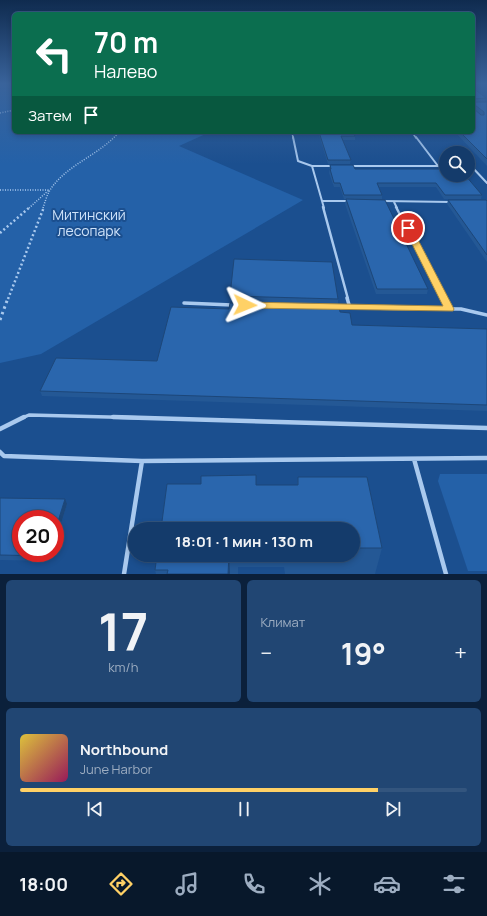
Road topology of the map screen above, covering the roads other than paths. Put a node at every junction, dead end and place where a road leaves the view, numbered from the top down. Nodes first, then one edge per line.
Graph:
1 (292, 134) edge
2 (414, 134) edge
3 (312, 166) junction
4 (336, 166) edge
5 (344, 166) edge
6 (438, 166) joint
7 (475, 170) edge
8 (487, 184) edge
9 (322, 201) junction
10 (351, 201) edge
11 (380, 202) edge
12 (394, 202) junction
13 (456, 202) edge
14 (184, 303) dead end
15 (240, 305) edge
16 (334, 308) edge
17 (350, 308) junction
18 (449, 309) junction
19 (487, 315) edge
20 (487, 428) edge
21 (0, 429) edge
22 (0, 452) edge
23 (487, 458) edge
24 (414, 459) junction
25 (142, 461) junction
26 (124, 574) edge
27 (446, 574) edge

1 - 3 lane
2 - 6 lane
3 - 4 lane
3 - 9 lane
5 - 6 lane
7 - 8 lane
9 - 10 lane
9 - 17 lane
11 - 12 lane
12 - 13 lane
12 - 18 lane
14 - 15 lane
16 - 17 lane
17 - 18 lane
18 - 19 lane
20 - 21 lane
22 - 25 lane
23 - 24 lane
24 - 25 lane
24 - 27 lane
25 - 26 lane

